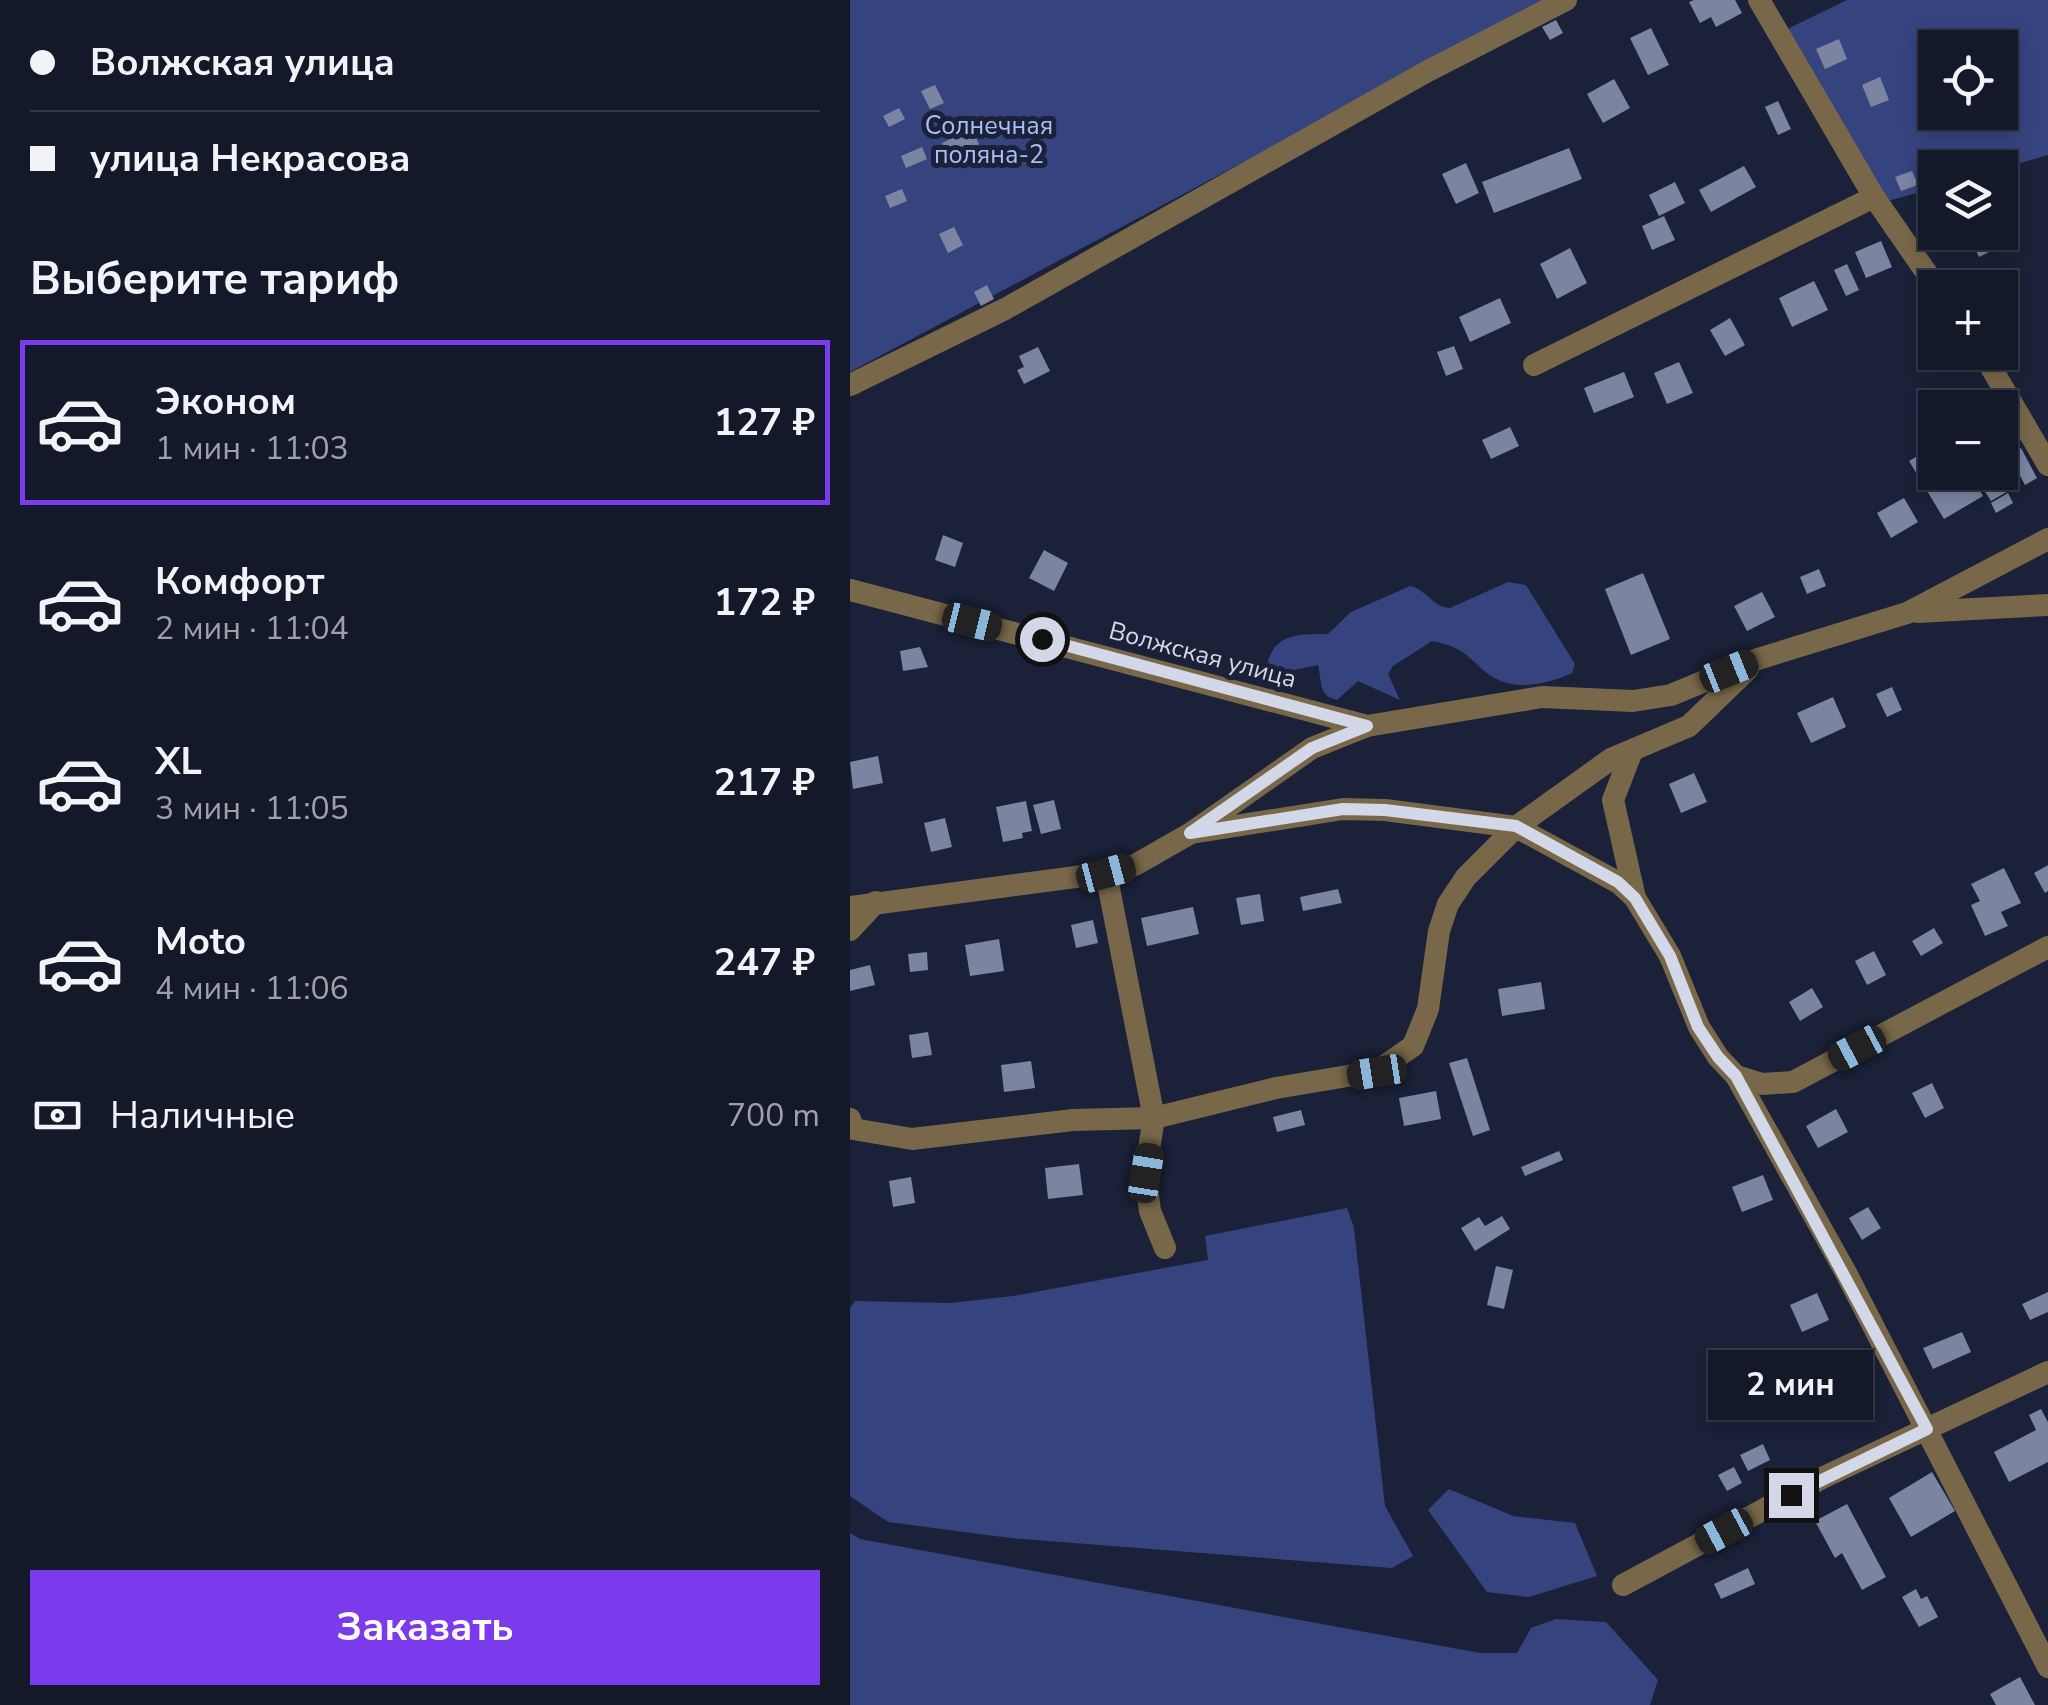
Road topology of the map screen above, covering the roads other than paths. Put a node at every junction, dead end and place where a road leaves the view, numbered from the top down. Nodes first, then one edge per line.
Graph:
1 (1566, 0) edge
2 (1759, 0) edge
3 (1874, 197) junction
4 (1925, 270) edge
5 (1534, 365) dead end
6 (1993, 370) edge
7 (850, 385) edge
8 (2048, 465) edge
9 (2048, 539) edge
10 (850, 590) edge
11 (2048, 605) edge
12 (1907, 613) junction
13 (1758, 660) junction
14 (1367, 726) junction
15 (1632, 751) junction
16 (1516, 826) junction
17 (1190, 833) junction
18 (1106, 873) junction
19 (1635, 898) junction
20 (876, 902) junction
21 (850, 907) edge
22 (850, 930) edge
23 (2048, 947) edge
24 (1736, 1076) junction
25 (1154, 1118) junction
26 (851, 1126) edge
27 (1164, 1248) dead end
28 (2048, 1372) edge
29 (1927, 1429) junction
30 (1623, 1585) dead end
31 (2048, 1667) edge

1 - 7 street
2 - 3 street
3 - 4 street
3 - 5 street
6 - 8 street
9 - 12 street
10 - 14 street, Волжская улица
11 - 12 street
12 - 13 street
13 - 14 street
13 - 15 street
14 - 17 street
15 - 16 street
15 - 19 street
16 - 17 street
16 - 19 street
16 - 25 street
17 - 18 street
18 - 20 street
18 - 25 street
19 - 24 street
20 - 21 street
20 - 22 street
23 - 24 street
24 - 29 street
25 - 26 street
25 - 27 street
28 - 29 street
29 - 30 street
29 - 31 street

